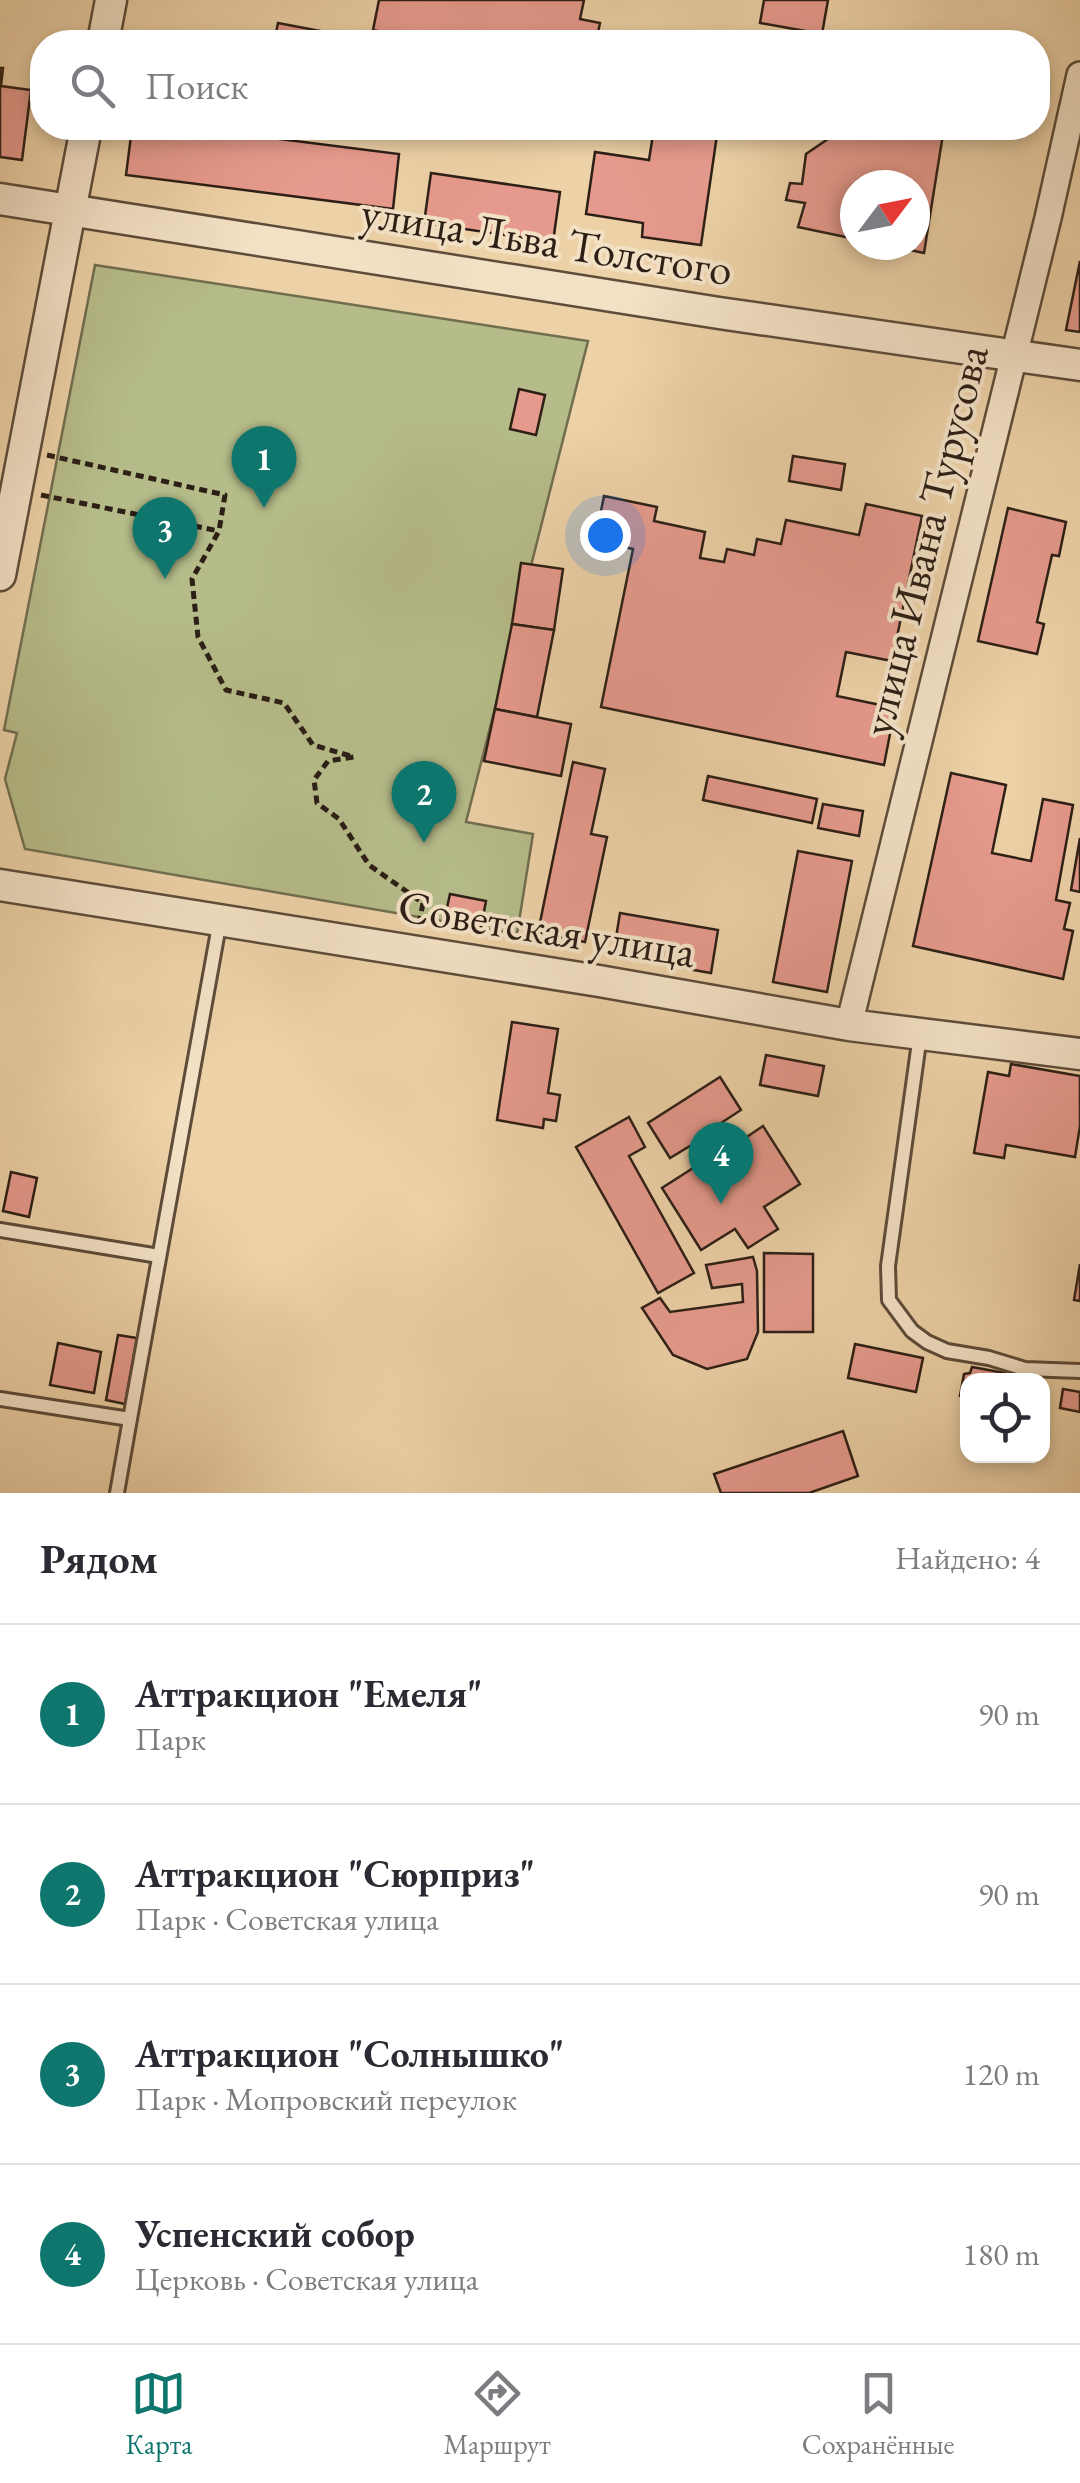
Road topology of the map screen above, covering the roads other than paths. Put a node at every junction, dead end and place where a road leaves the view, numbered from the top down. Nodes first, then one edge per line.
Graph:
1 (111, 0) edge
2 (105, 30) edge
3 (1080, 75) edge
4 (84, 140) edge
5 (0, 198) edge
6 (70, 209) junction
7 (1014, 354) junction
8 (1080, 365) edge
9 (0, 575) edge
10 (0, 885) edge
11 (220, 920) junction
12 (849, 1025) junction
13 (920, 1034) junction
14 (1080, 1054) edge
15 (0, 1230) edge
16 (159, 1256) junction
17 (1080, 1371) edge
18 (0, 1399) edge
19 (130, 1418) junction
20 (117, 1493) edge

1 - 2 street
3 - 7 street, улица Ивана Турусова
4 - 6 street
5 - 6 street, улица Льва Толстого
6 - 7 street, улица Льва Толстого
6 - 9 street
7 - 8 street, улица Льва Толстого
7 - 12 street, улица Ивана Турусова
10 - 11 street, Советская улица
11 - 12 street, Советская улица
11 - 16 lane
12 - 13 street, Советская улица
13 - 14 street, Советская улица
13 - 17 lane
15 - 16 lane
16 - 19 lane
18 - 19 lane
19 - 20 lane

